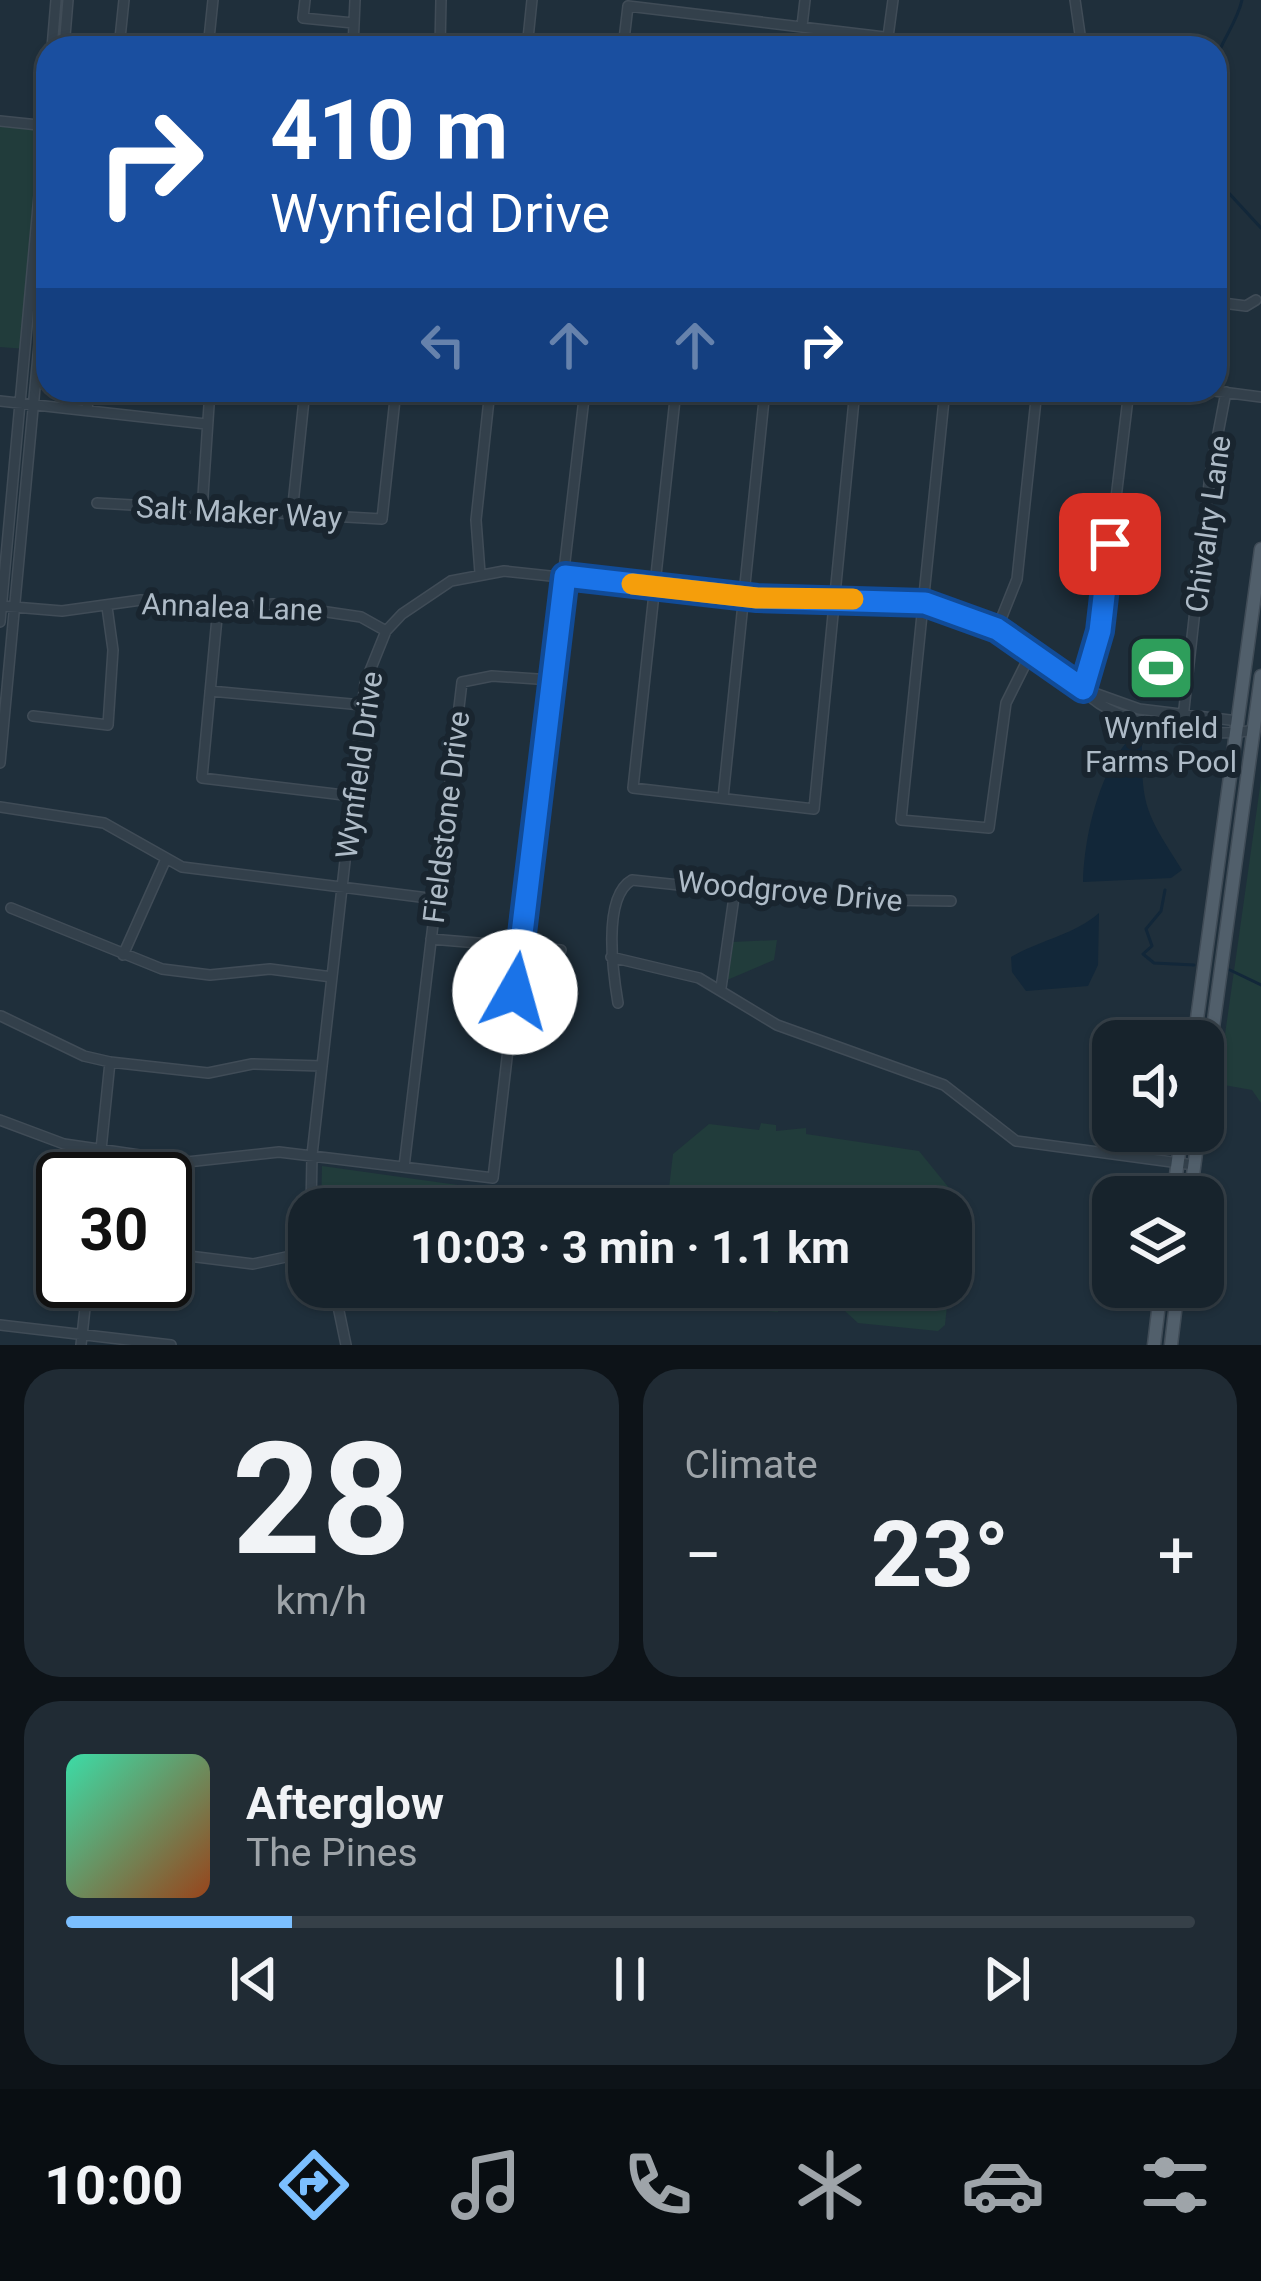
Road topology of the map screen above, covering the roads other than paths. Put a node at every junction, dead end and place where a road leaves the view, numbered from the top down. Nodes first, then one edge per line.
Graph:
1 (56, 0) edge
2 (68, 0) edge
3 (124, 0) edge
4 (213, 0) edge
5 (304, 0) edge
6 (355, 0) edge
7 (441, 0) edge
8 (532, 0) edge
9 (718, 0) edge
10 (805, 0) edge
11 (892, 0) edge
12 (1075, 0) edge
13 (628, 3) edge
14 (716, 16) junction
15 (353, 23) junction
16 (802, 26) junction
17 (53, 36) edge
18 (65, 36) edge
19 (120, 36) edge
20 (209, 36) edge
21 (353, 36) edge
22 (440, 36) edge
23 (528, 36) edge
24 (624, 36) edge
25 (874, 36) edge
26 (888, 36) edge
27 (1080, 36) edge
28 (0, 121) edge
29 (36, 125) edge
30 (36, 290) edge
31 (1256, 301) dead end
32 (1227, 304) edge
33 (36, 311) edge
34 (1227, 392) edge
35 (1261, 397) edge
36 (0, 400) edge
37 (88, 402) edge
38 (209, 402) edge
39 (304, 402) edge
40 (395, 402) edge
41 (489, 402) edge
42 (584, 402) edge
43 (675, 402) edge
44 (764, 402) edge
45 (854, 402) edge
46 (944, 402) edge
47 (1036, 402) edge
48 (1129, 402) edge
49 (1224, 402) edge
50 (27, 403) junction
51 (87, 410) junction
52 (206, 424) junction
53 (97, 503) dead end
54 (202, 511) junction
55 (292, 514) junction
56 (1261, 549) edge
57 (480, 573) junction
58 (565, 576) junction
59 (655, 586) junction
60 (744, 596) junction
61 (833, 599) junction
62 (925, 603) junction
63 (8, 607) edge
64 (107, 607) junction
65 (218, 607) junction
66 (0, 622) edge
67 (997, 629) junction
68 (386, 631) junction
69 (1031, 653) junction
70 (1261, 676) edge
71 (552, 680) junction
72 (1083, 689) junction
73 (210, 691) junction
74 (362, 705) junction
75 (1184, 715) junction
76 (34, 716) dead end
77 (1182, 727) junction
78 (1236, 727) junction
79 (1253, 730) junction
80 (0, 763) edge
81 (352, 796) junction
82 (723, 798) junction
83 (0, 807) edge
84 (165, 861) junction
85 (342, 887) junction
86 (735, 890) junction
87 (436, 899) junction
88 (951, 901) dead end
89 (11, 908) dead end
90 (431, 940) junction
91 (521, 945) junction
92 (562, 950) dead end
93 (123, 955) junction
94 (610, 957) junction
95 (332, 976) junction
96 (721, 988) junction
97 (617, 1003) dead end
98 (1, 1016) edge
99 (1197, 1020) edge
100 (1214, 1020) edge
101 (110, 1062) junction
102 (322, 1066) junction
103 (0, 1120) edge
104 (101, 1150) junction
105 (1179, 1152) edge
106 (1196, 1152) edge
107 (312, 1155) junction
108 (1178, 1162) junction
109 (1194, 1165) junction
110 (404, 1167) junction
111 (1176, 1176) edge
112 (1193, 1176) edge
113 (311, 1188) edge
114 (192, 1256) edge
115 (286, 1257) dead end
116 (85, 1308) edge
117 (338, 1308) edge
118 (1158, 1308) edge
119 (1175, 1308) edge
120 (0, 1325) edge
121 (82, 1340) edge
122 (171, 1345) edge
123 (346, 1345) edge
124 (1154, 1345) edge
125 (1171, 1345) edge

1 - 17 street
2 - 18 street
3 - 19 street
4 - 20 street
5 - 15 street
6 - 15 street
7 - 22 street
8 - 23 street
9 - 14 street
10 - 16 street
11 - 26 street
12 - 27 street
13 - 14 street
13 - 24 street
14 - 16 street
15 - 21 street
16 - 25 street
28 - 29 street
30 - 50 street
31 - 32 street
33 - 50 street
34 - 35 street
36 - 50 street
37 - 51 street
38 - 52 street
39 - 55 street
40 - 55 street, Salt Maker Way
41 - 57 street
42 - 58 street
43 - 59 street
44 - 60 street
45 - 61 street
46 - 62 street
47 - 67 street
48 - 72 street
49 - 75 street, Chivalry Lane
50 - 51 street
50 - 63 street
50 - 63 street
51 - 52 street
52 - 54 street
53 - 54 street, Salt Maker Way
54 - 55 street, Salt Maker Way
56 - 78 main road
57 - 58 street, Wynfield Drive
57 - 68 street, Wynfield Drive
58 - 59 street, Wynfield Drive
58 - 71 street
59 - 60 street, Wynfield Drive
59 - 82 street
60 - 61 street, Wynfield Drive
60 - 82 street
61 - 62 street, Wynfield Drive
61 - 82 street
62 - 67 street, Wynfield Drive
62 - 69 street
63 - 64 street, Annalea Lane
63 - 66 street
63 - 80 street
64 - 65 street, Annalea Lane
64 - 76 street
65 - 68 street, Annalea Lane
65 - 73 street
67 - 69 street, Wynfield Drive
68 - 74 street, Wynfield Drive
69 - 72 street, Wynfield Drive
70 - 79 main road
71 - 87 street, Fieldstone Drive
71 - 91 street
72 - 75 street, Wynfield Drive
72 - 77 street, Wynfield Drive
73 - 74 street
73 - 81 street
74 - 81 street, Wynfield Drive
75 - 77 street, Chivalry Lane
75 - 78 street, Wynfield Drive
77 - 78 street, Wynfield Drive
78 - 79 street, Wynfield Drive
78 - 99 main road
79 - 100 main road
81 - 85 street, Wynfield Drive
83 - 84 street
84 - 85 street
84 - 93 street
85 - 87 street
85 - 95 street, Wynfield Drive
86 - 88 street, Woodgrove Drive
86 - 94 street, Woodgrove Drive
86 - 96 street
87 - 90 street, Fieldstone Drive
89 - 93 street
90 - 91 street
90 - 110 street, Fieldstone Drive
91 - 92 street
91 - 110 street
93 - 95 street
94 - 96 street
94 - 97 street
95 - 102 street, Wynfield Drive
96 - 108 street
98 - 101 street
101 - 102 street
101 - 104 street
102 - 107 street, Wynfield Drive
103 - 104 street
104 - 107 street
105 - 108 main road
106 - 109 main road
107 - 110 street
107 - 113 street, Wynfield Drive
108 - 109 street
108 - 111 main road
109 - 112 main road
114 - 115 street
116 - 121 street
117 - 123 street
118 - 124 main road
119 - 125 main road
120 - 121 street
121 - 122 street

